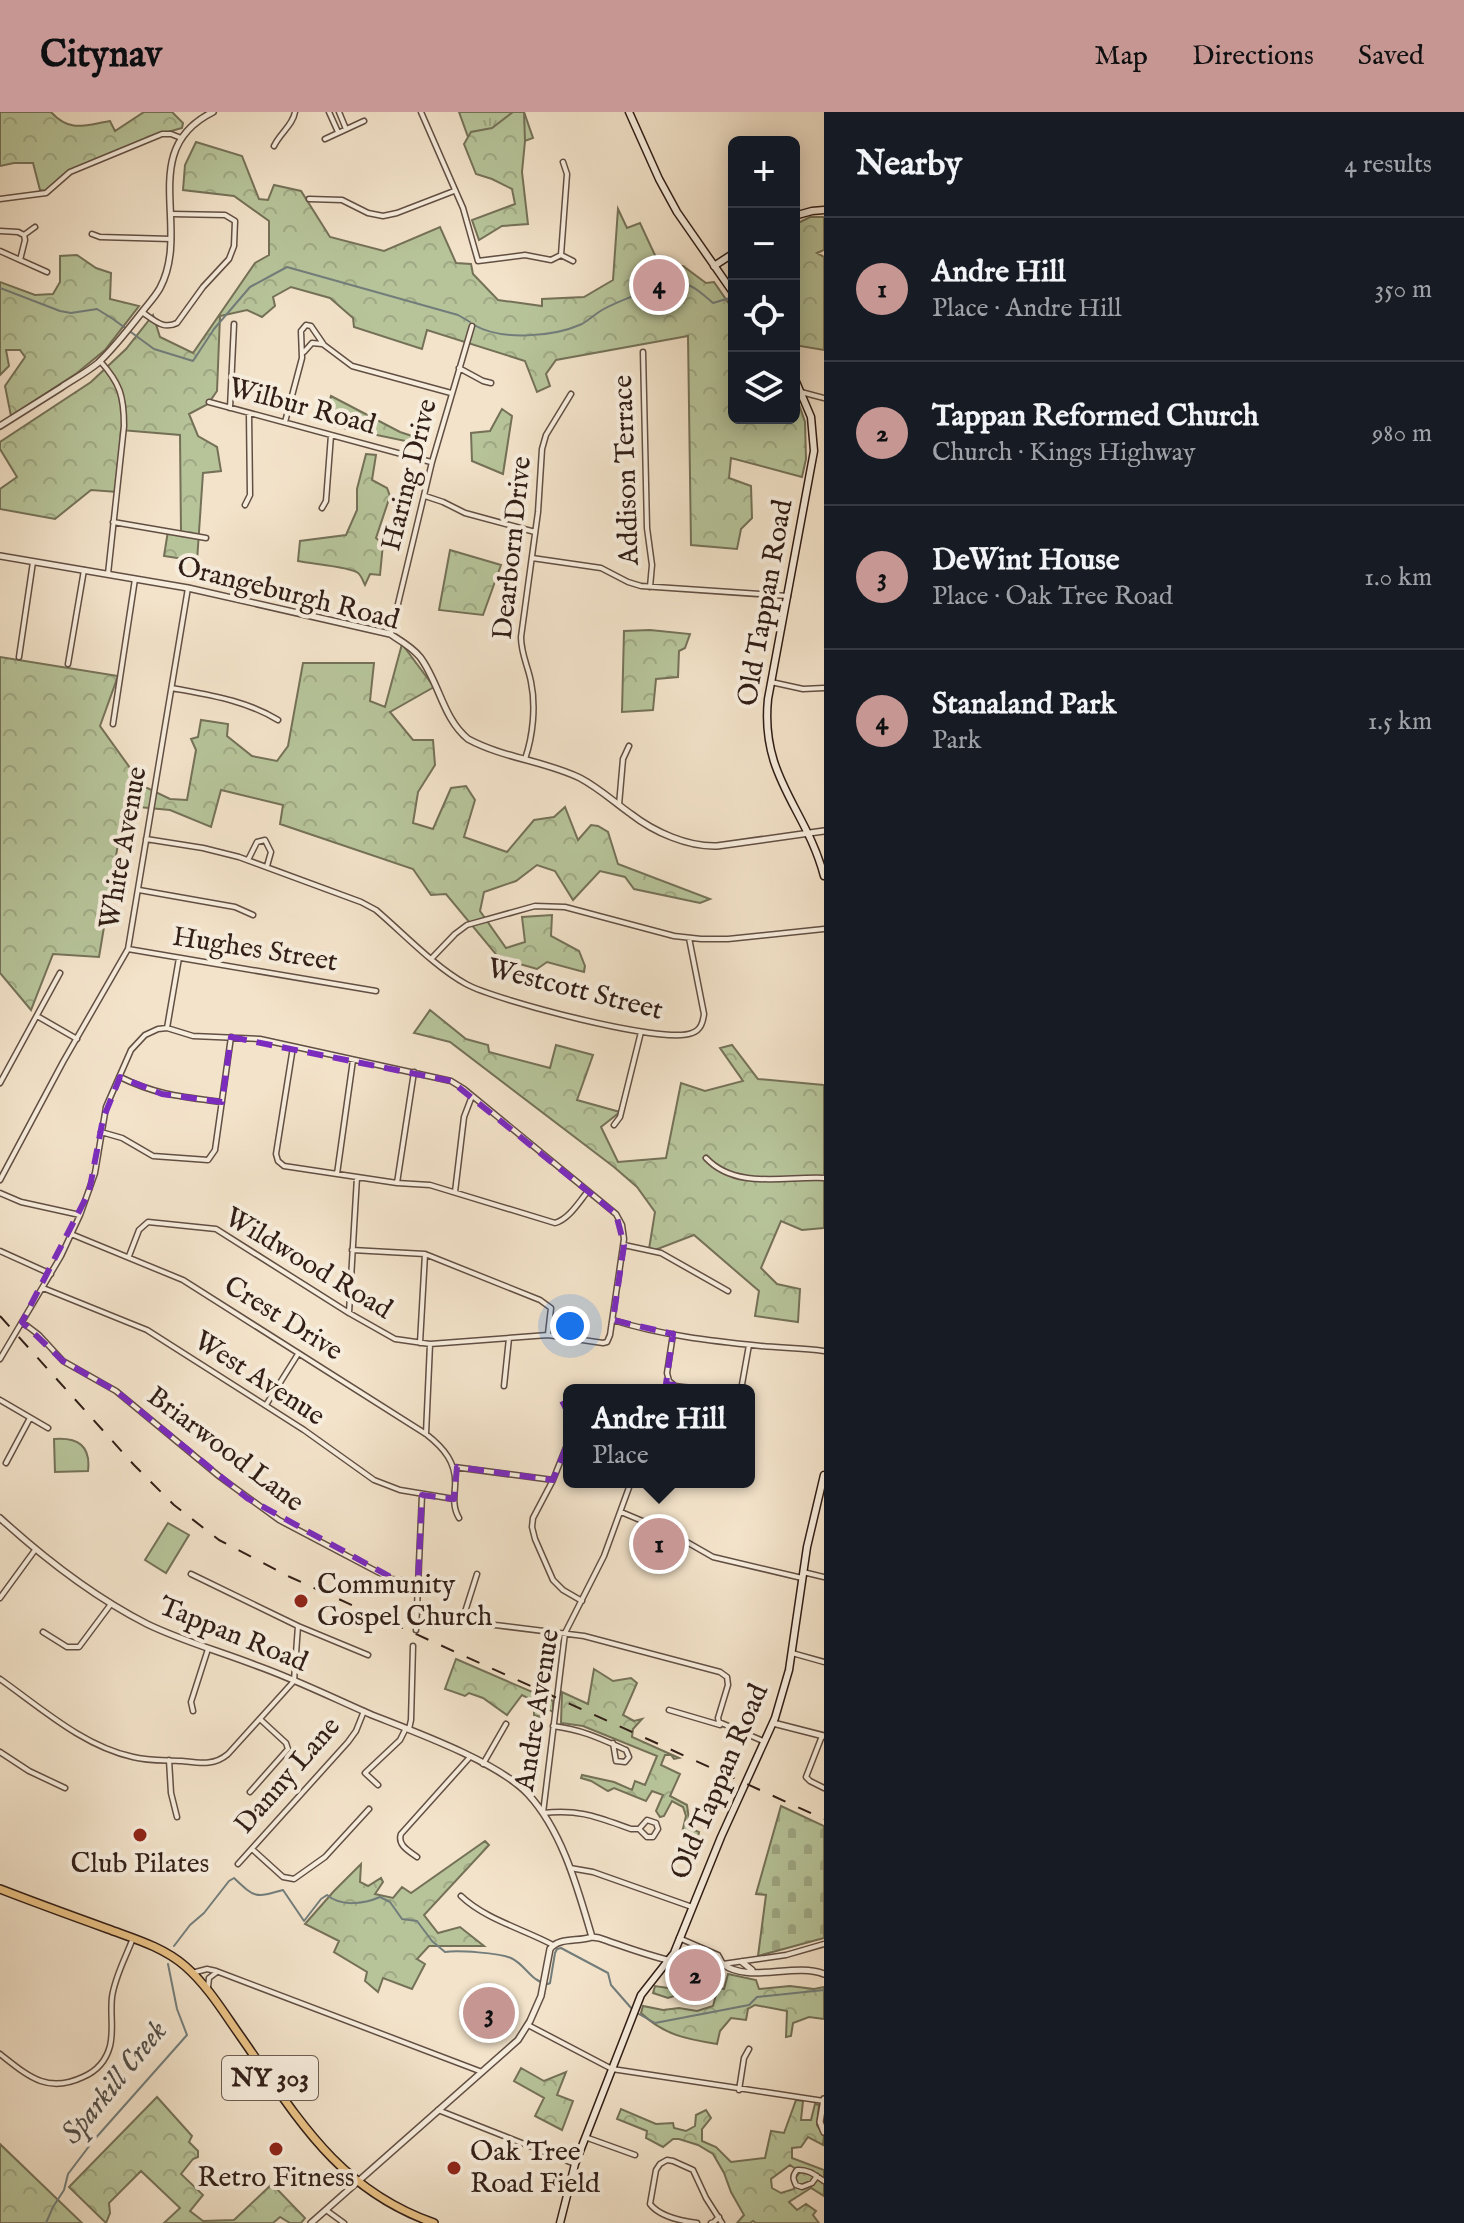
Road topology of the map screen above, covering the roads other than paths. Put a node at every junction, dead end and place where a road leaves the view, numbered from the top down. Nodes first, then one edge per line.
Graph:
1 (213, 112) edge
2 (295, 112) edge
3 (329, 112) edge
4 (339, 112) edge
5 (421, 112) edge
6 (629, 112) edge
7 (364, 121) dead end
8 (346, 129) junction
9 (339, 132) junction
10 (181, 138) junction
11 (325, 139) dead end
12 (274, 146) dead end
13 (563, 162) dead end
14 (455, 190) junction
15 (0, 199) edge
16 (309, 199) dead end
17 (824, 210) edge
18 (172, 214) junction
19 (800, 214) edge
20 (35, 227) dead end
21 (0, 231) edge
22 (92, 234) dead end
23 (24, 235) junction
24 (171, 239) junction
25 (0, 251) edge
26 (560, 256) junction
27 (728, 257) edge
28 (20, 260) junction
29 (573, 261) dead end
30 (714, 266) junction
31 (47, 272) dead end
32 (728, 286) edge
33 (142, 312) junction
34 (234, 324) dead end
35 (472, 326) dead end
36 (324, 345) junction
37 (643, 352) dead end
38 (302, 358) junction
39 (100, 361) junction
40 (459, 368) junction
41 (491, 383) dead end
42 (451, 393) junction
43 (571, 394) dead end
44 (800, 395) edge
45 (800, 398) edge
46 (824, 398) edge
47 (209, 402) dead end
48 (230, 408) junction
49 (249, 413) junction
50 (285, 422) junction
51 (0, 426) edge
52 (331, 435) junction
53 (432, 462) junction
54 (425, 496) junction
55 (245, 505) dead end
56 (322, 508) dead end
57 (113, 522) junction
58 (535, 532) junction
59 (206, 538) dead end
60 (0, 556) edge
61 (532, 558) junction
62 (33, 562) junction
63 (84, 570) junction
64 (108, 574) junction
65 (135, 579) junction
66 (650, 587) junction
67 (188, 588) junction
68 (788, 596) junction
69 (390, 634) junction
70 (19, 657) dead end
71 (68, 664) dead end
72 (771, 682) junction
73 (172, 688) junction
74 (824, 688) edge
75 (278, 720) dead end
76 (113, 724) dead end
77 (629, 746) dead end
78 (525, 759) junction
79 (619, 805) junction
80 (824, 831) edge
81 (809, 834) junction
82 (146, 839) junction
83 (248, 860) junction
84 (267, 867) junction
85 (824, 876) edge
86 (138, 890) junction
87 (253, 915) dead end
88 (824, 929) edge
89 (689, 938) junction
90 (128, 949) junction
91 (179, 958) junction
92 (432, 958) junction
93 (60, 973) dead end
94 (376, 991) dead end
95 (37, 1016) junction
96 (167, 1028) junction
97 (641, 1032) junction
98 (231, 1037) junction
99 (77, 1039) junction
100 (293, 1047) junction
101 (353, 1060) junction
102 (414, 1072) junction
103 (120, 1077) junction
104 (0, 1083) edge
105 (472, 1096) junction
106 (222, 1102) junction
107 (614, 1125) dead end
108 (101, 1132) junction
109 (706, 1158) dead end
110 (337, 1174) junction
111 (357, 1177) junction
112 (824, 1178) edge
113 (0, 1180) edge
114 (397, 1183) junction
115 (588, 1191) junction
116 (455, 1192) junction
117 (0, 1193) edge
118 (80, 1215) junction
119 (71, 1234) junction
120 (624, 1245) junction
121 (352, 1250) junction
122 (0, 1251) edge
123 (425, 1254) junction
124 (129, 1256) junction
125 (51, 1274) junction
126 (43, 1288) junction
127 (728, 1291) dead end
128 (349, 1313) junction
129 (613, 1320) junction
130 (22, 1322) junction
131 (673, 1334) junction
132 (548, 1335) junction
133 (509, 1338) junction
134 (420, 1343) junction
135 (430, 1344) junction
136 (749, 1345) junction
137 (824, 1351) edge
138 (298, 1354) junction
139 (0, 1359) edge
140 (673, 1384) edge
141 (742, 1384) edge
142 (504, 1386) dead end
143 (0, 1400) edge
144 (266, 1405) junction
145 (30, 1418) junction
146 (48, 1428) dead end
147 (426, 1434) junction
148 (563, 1455) edge
149 (6, 1463) dead end
150 (454, 1467) junction
151 (824, 1475) edge
152 (553, 1480) junction
153 (629, 1488) edge
154 (422, 1495) junction
155 (454, 1499) junction
156 (621, 1512) junction
157 (0, 1518) edge
158 (459, 1518) dead end
159 (35, 1550) junction
160 (191, 1574) dead end
161 (477, 1574) dead end
162 (802, 1575) junction
163 (824, 1577) edge
164 (418, 1582) junction
165 (0, 1598) edge
166 (582, 1601) junction
167 (111, 1604) junction
168 (417, 1610) junction
169 (463, 1618) junction
170 (298, 1626) junction
171 (416, 1630) dead end
172 (43, 1632) dead end
173 (565, 1633) junction
174 (413, 1646) dead end
175 (208, 1649) junction
176 (792, 1653) junction
177 (368, 1655) dead end
178 (824, 1662) edge
179 (0, 1679) edge
180 (294, 1681) junction
181 (669, 1710) dead end
182 (193, 1711) dead end
183 (364, 1711) junction
184 (261, 1720) junction
185 (773, 1723) junction
186 (506, 1724) dead end
187 (723, 1725) junction
188 (553, 1726) junction
189 (407, 1729) junction
190 (823, 1736) edge
191 (765, 1741) junction
192 (613, 1743) junction
193 (0, 1752) edge
194 (470, 1757) junction
195 (169, 1760) junction
196 (483, 1764) junction
197 (378, 1785) dead end
198 (65, 1788) dead end
199 (824, 1788) edge
200 (250, 1792) dead end
201 (369, 1809) dead end
202 (543, 1813) junction
203 (177, 1817) dead end
204 (639, 1829) junction
205 (252, 1849) junction
206 (417, 1857) dead end
207 (238, 1864) dead end
208 (570, 1868) junction
209 (0, 1889) edge
210 (461, 1896) dead end
211 (692, 1907) junction
212 (592, 1937) junction
213 (133, 1938) junction
214 (679, 1938) junction
215 (824, 1944) edge
216 (553, 1945) junction
217 (669, 1960) junction
218 (742, 1962) junction
219 (723, 1964) junction
220 (220, 1972) junction
221 (192, 1973) junction
222 (756, 1973) junction
223 (824, 1974) edge
224 (210, 1993) junction
225 (528, 2025) junction
226 (749, 2049) dead end
227 (0, 2054) edge
228 (612, 2069) junction
229 (482, 2072) junction
230 (739, 2090) junction
231 (824, 2100) edge
232 (438, 2110) junction
233 (824, 2132) edge
234 (585, 2137) junction
235 (635, 2155) dead end
236 (575, 2164) junction
237 (817, 2176) junction
238 (824, 2181) edge
239 (357, 2182) junction
240 (326, 2210) junction
241 (719, 2217) junction
242 (311, 2223) edge
243 (344, 2223) edge
244 (434, 2223) edge
245 (560, 2223) edge
246 (697, 2223) edge
247 (713, 2223) edge
248 (722, 2223) edge

1 - 10 street
2 - 12 street
3 - 9 street
4 - 8 street
5 - 14 street
6 - 30 main road
7 - 8 street
8 - 9 street
9 - 11 street
10 - 15 street
10 - 18 street
13 - 26 street
14 - 16 street
14 - 26 street
17 - 19 main road
18 - 24 street
18 - 33 street
20 - 23 street
21 - 23 street
22 - 24 street
23 - 28 street
24 - 33 street
25 - 28 street
26 - 29 street
27 - 30 main road
28 - 31 street
30 - 32 main road
33 - 39 street
34 - 48 street
35 - 40 street, Haring Drive
36 - 38 street
36 - 38 street
36 - 42 street
37 - 66 street, Addison Terrace
38 - 50 street
39 - 51 street
39 - 57 street
40 - 41 street
40 - 42 street, Haring Drive
42 - 53 street, Haring Drive
43 - 58 street, Dearborn Drive
44 - 46 street
45 - 68 main road, Old Tappan Road
47 - 48 street, Wilbur Road
48 - 49 street, Wilbur Road
49 - 50 street, Wilbur Road
49 - 55 street
50 - 52 street, Wilbur Road
52 - 53 street, Wilbur Road
52 - 56 street
53 - 54 street, Haring Drive
54 - 58 street
54 - 69 street, Haring Drive
57 - 59 street
57 - 64 street
58 - 61 street, Dearborn Drive
60 - 62 street, Orangeburgh Road
61 - 66 street
61 - 78 street, Dearborn Drive
62 - 63 street, Orangeburgh Road
62 - 70 street
63 - 64 street, Orangeburgh Road
63 - 71 street
64 - 65 street, Orangeburgh Road
65 - 67 street, Orangeburgh Road
65 - 76 street
66 - 68 street
67 - 69 street, Orangeburgh Road
67 - 73 street, White Avenue
68 - 72 main road, Old Tappan Road
69 - 78 street, Orangeburgh Road
72 - 74 street
72 - 81 main road, Old Tappan Road
73 - 75 street
73 - 82 street, White Avenue
77 - 79 street
78 - 79 street, Orangeburgh Road
79 - 81 street, Orangeburgh Road
80 - 81 street, Orangeburgh Road
81 - 85 main road, Old Tappan Road
82 - 83 street, Westcott Street
82 - 86 street, White Avenue
83 - 84 street, Westcott Street
83 - 84 street
84 - 92 street, Westcott Street
86 - 87 street
86 - 90 street, White Avenue
88 - 89 street
89 - 92 street
89 - 97 street, Westcott Street
90 - 91 street, Hughes Street
90 - 99 street, White Avenue
91 - 94 street, Hughes Street
91 - 96 street
92 - 97 street, Westcott Street
93 - 95 street
95 - 99 street
95 - 104 street
96 - 98 street
96 - 103 street
97 - 107 street
98 - 100 street
98 - 106 street
99 - 113 street, White Avenue
100 - 101 street
100 - 110 street
101 - 102 street
101 - 110 street
102 - 105 street
102 - 114 street
103 - 106 street
103 - 108 street
105 - 115 street
105 - 116 street
106 - 108 street
108 - 118 street
109 - 112 street
110 - 111 street
111 - 114 street
111 - 121 street
114 - 116 street
115 - 116 street
115 - 120 street
117 - 118 street
118 - 119 street
119 - 124 street, Crest Drive
119 - 125 street
120 - 127 street
120 - 129 street
121 - 123 street
121 - 128 street
122 - 125 street
123 - 132 street
123 - 134 street
124 - 128 street, Wildwood Road
124 - 138 street, Crest Drive
125 - 126 street
126 - 130 street
126 - 144 street, West Avenue
128 - 134 street, Wildwood Road
129 - 131 street
129 - 132 street, Wildwood Road
130 - 139 street
130 - 164 street, Briarwood Lane
131 - 136 street
131 - 140 street
132 - 133 street, Wildwood Road
133 - 135 street, Wildwood Road
133 - 142 street
134 - 135 street, Wildwood Road
135 - 147 street
136 - 137 street
136 - 141 street
138 - 144 street
138 - 147 street, Crest Drive
143 - 145 street
144 - 154 street, West Avenue
145 - 146 street
145 - 149 street
147 - 150 street, Crest Drive
148 - 152 street
150 - 152 street
150 - 155 street
151 - 162 main road, Old Tappan Road
152 - 166 street
153 - 156 street, Andre Avenue
154 - 155 street, West Avenue
154 - 164 street
155 - 158 street
156 - 162 street
156 - 166 street, Andre Avenue
157 - 159 street, Tappan Road
159 - 165 street
159 - 167 street, Tappan Road
160 - 170 street
161 - 169 street
162 - 163 street
162 - 176 main road, Old Tappan Road
164 - 168 street
166 - 173 street, Andre Avenue
167 - 172 street
167 - 175 street, Tappan Road
168 - 169 street
168 - 171 street
169 - 173 street
170 - 177 street
170 - 180 street
173 - 187 street
173 - 188 street, Andre Avenue
174 - 189 street
175 - 180 street, Tappan Road
175 - 182 street
176 - 178 street
176 - 185 main road, Old Tappan Road
179 - 195 street
180 - 183 street, Tappan Road
180 - 184 street
181 - 187 street
183 - 189 street, Tappan Road
183 - 205 street, Danny Lane
184 - 195 street
184 - 200 street
185 - 190 street
185 - 191 main road, Old Tappan Road
186 - 196 street
187 - 191 street
188 - 192 street
188 - 202 street, Andre Avenue
189 - 194 street, Tappan Road
189 - 197 street
190 - 199 street
191 - 211 main road, Old Tappan Road
192 - 192 street
193 - 198 street
194 - 196 street, Tappan Road
194 - 206 street
195 - 203 street
196 - 202 street, Tappan Road
201 - 205 street
202 - 204 street
202 - 208 street, Tappan Road
204 - 204 street
205 - 207 street, Danny Lane
208 - 211 street
208 - 212 street, Tappan Road
209 - 213 main road
210 - 216 street
211 - 214 main road, Old Tappan Road
212 - 216 street
212 - 217 street
213 - 221 main road
213 - 227 street
214 - 217 main road, Old Tappan Road
214 - 219 street
215 - 218 street
216 - 225 street
217 - 219 street
217 - 228 main road, Old Tappan Road
218 - 219 street
218 - 222 street
219 - 222 street
220 - 221 street
220 - 224 street
220 - 229 street
221 - 224 main road
222 - 223 street
224 - 239 main road, NY 303
225 - 228 street
225 - 229 street
226 - 230 street
228 - 230 street
228 - 234 main road, Old Tappan Road
229 - 232 street
230 - 231 street
231 - 233 street
232 - 236 street
232 - 239 street
234 - 235 street
234 - 236 main road, Old Tappan Road
236 - 245 main road, Old Tappan Road
237 - 237 street
237 - 238 street
239 - 240 street
239 - 244 main road, NY 303
240 - 242 street
240 - 243 street
241 - 246 street
241 - 247 street
241 - 248 street

